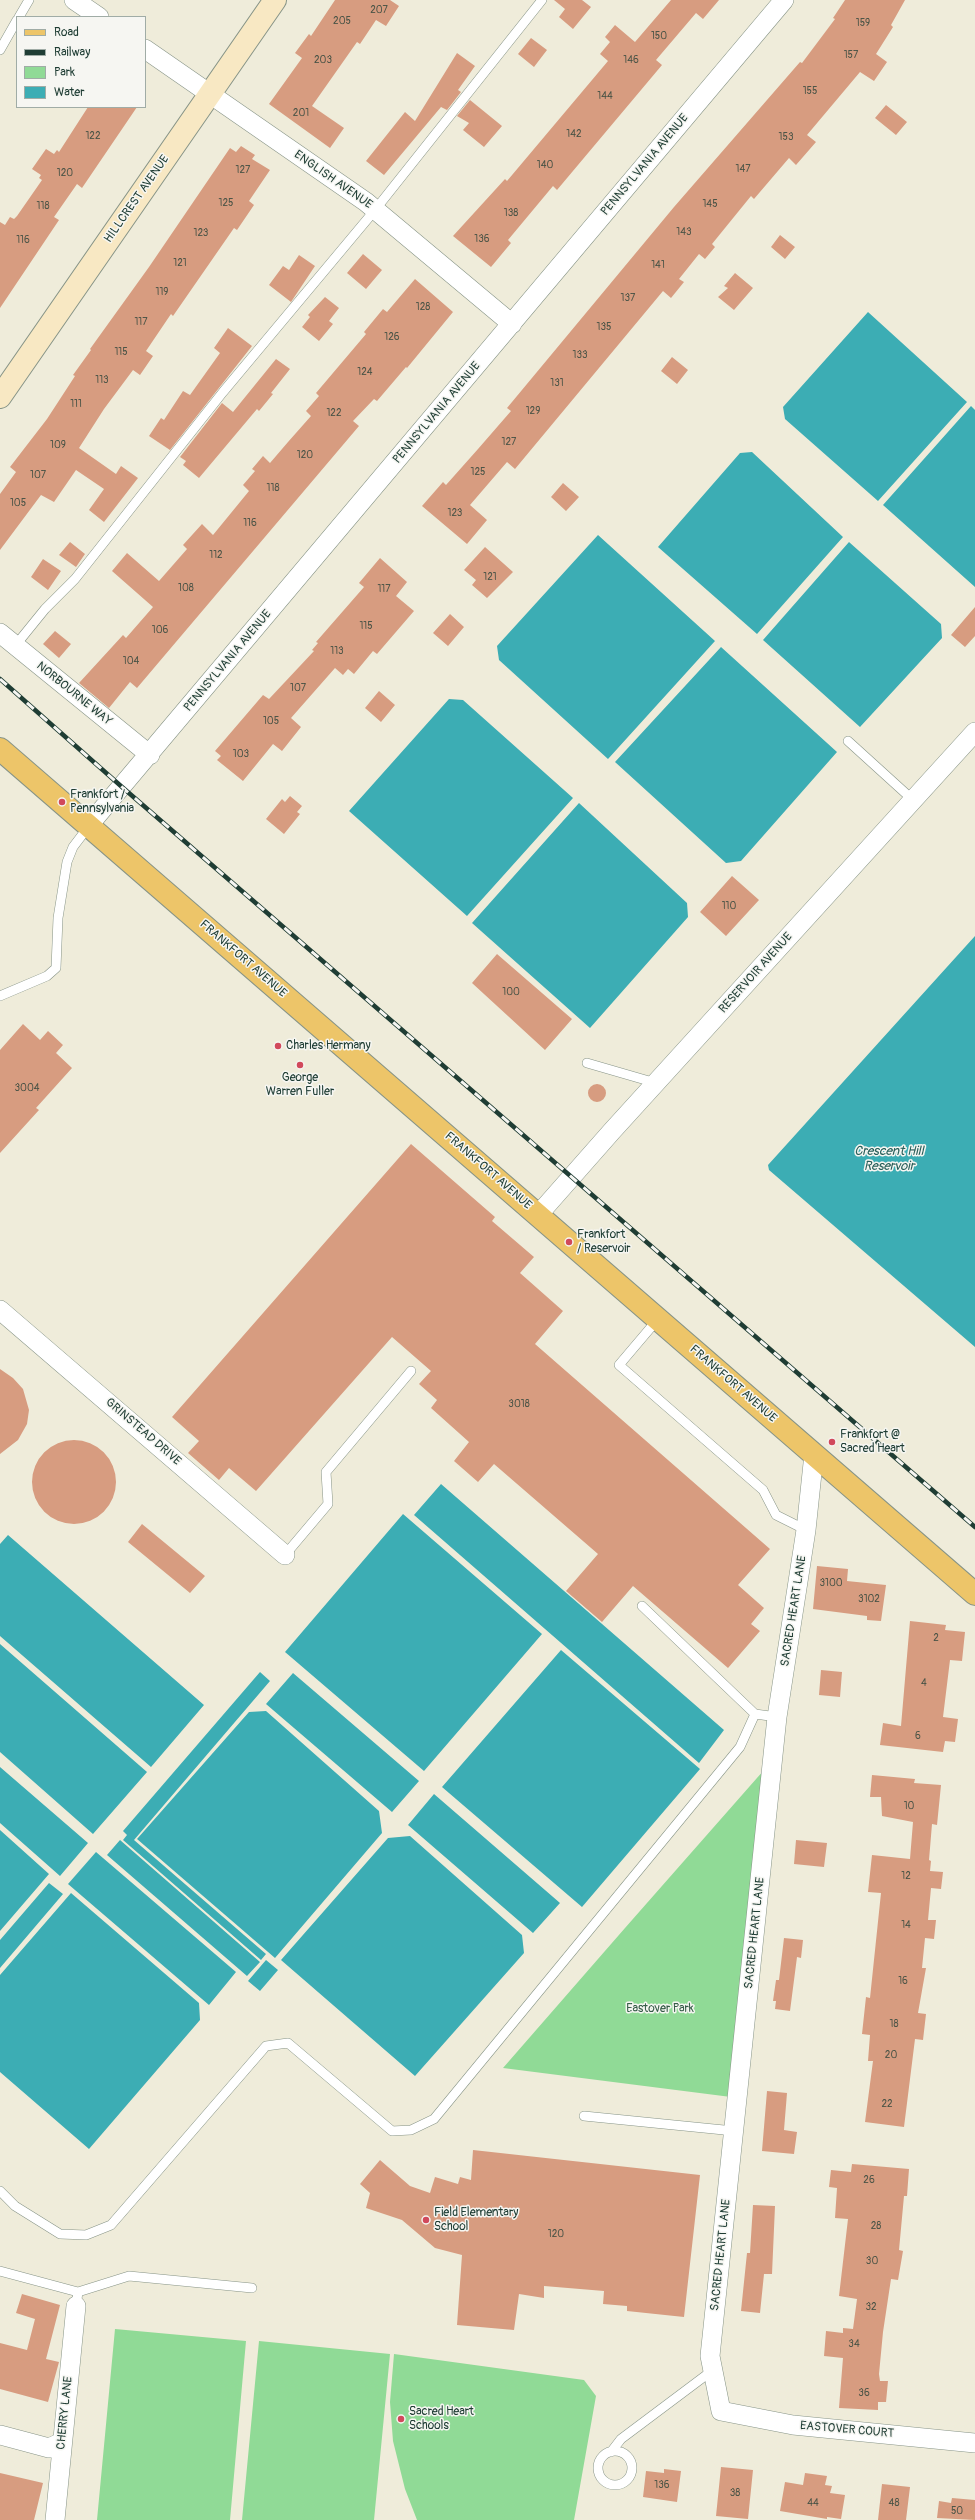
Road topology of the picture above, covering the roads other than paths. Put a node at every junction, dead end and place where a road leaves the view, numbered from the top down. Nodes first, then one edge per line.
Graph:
1 (29, 0) edge
2 (74, 0) edge
3 (275, 0) edge
4 (542, 0) edge
5 (784, 0) edge
6 (20, 16) edge
7 (98, 16) edge
8 (16, 22) edge
9 (0, 50) edge
10 (146, 50) edge
11 (210, 94) junction
12 (375, 210) junction
13 (512, 324) junction
14 (0, 397) edge
15 (0, 633) edge
16 (15, 646) junction
17 (975, 732) edge
18 (848, 740) dead end
19 (0, 749) edge
20 (150, 755) junction
21 (913, 800) junction
22 (89, 826) junction
23 (0, 996) edge
24 (587, 1063) dead end
25 (656, 1083) junction
26 (538, 1215) junction
27 (0, 1310) edge
28 (658, 1319) junction
29 (411, 1370) dead end
30 (814, 1454) junction
31 (806, 1530) junction
32 (285, 1555) joint
33 (975, 1594) edge
34 (642, 1606) dead end
35 (755, 1714) junction
36 (777, 1717) junction
37 (584, 2116) dead end
38 (734, 2131) junction
39 (0, 2191) edge
40 (0, 2271) edge
41 (252, 2288) dead end
42 (77, 2299) junction
43 (713, 2370) junction
44 (721, 2411) joint
45 (0, 2435) edge
46 (62, 2442) junction
47 (975, 2442) edge
48 (611, 2452) dead end
49 (55, 2520) edge

1 - 6 lane
2 - 7 street
3 - 11 main road, HILLCREST AVENUE
4 - 12 lane
5 - 13 street, PENNSYLVANIA AVENUE
8 - 9 lane
10 - 11 street, ENGLISH AVENUE
11 - 12 street, ENGLISH AVENUE
11 - 14 main road, HILLCREST AVENUE
12 - 13 street, ENGLISH AVENUE
12 - 16 lane
13 - 20 street, PENNSYLVANIA AVENUE
15 - 16 street, NORBOURNE WAY
16 - 20 street, NORBOURNE WAY
17 - 21 street, RESERVOIR AVENUE
18 - 21 lane
19 - 22 main road, FRANKFORT AVENUE
20 - 22 street, PENNSYLVANIA AVENUE
21 - 25 street, RESERVOIR AVENUE
22 - 23 lane
22 - 26 main road, FRANKFORT AVENUE
24 - 25 lane
25 - 26 street, RESERVOIR AVENUE
26 - 28 main road, FRANKFORT AVENUE
27 - 32 street, GRINSTEAD DRIVE
28 - 30 main road, FRANKFORT AVENUE
28 - 31 lane
29 - 32 lane
30 - 31 street, SACRED HEART LANE
30 - 33 main road, FRANKFORT AVENUE
31 - 36 street, SACRED HEART LANE
34 - 35 lane
35 - 36 lane
35 - 39 lane
36 - 38 street, SACRED HEART LANE
37 - 38 lane
38 - 43 street, SACRED HEART LANE
40 - 42 lane
41 - 42 lane
42 - 46 street, CHERRY LANE
43 - 44 street, SACRED HEART LANE
43 - 48 lane
44 - 47 street, EASTOVER COURT
45 - 46 street
46 - 49 street, CHERRY LANE

